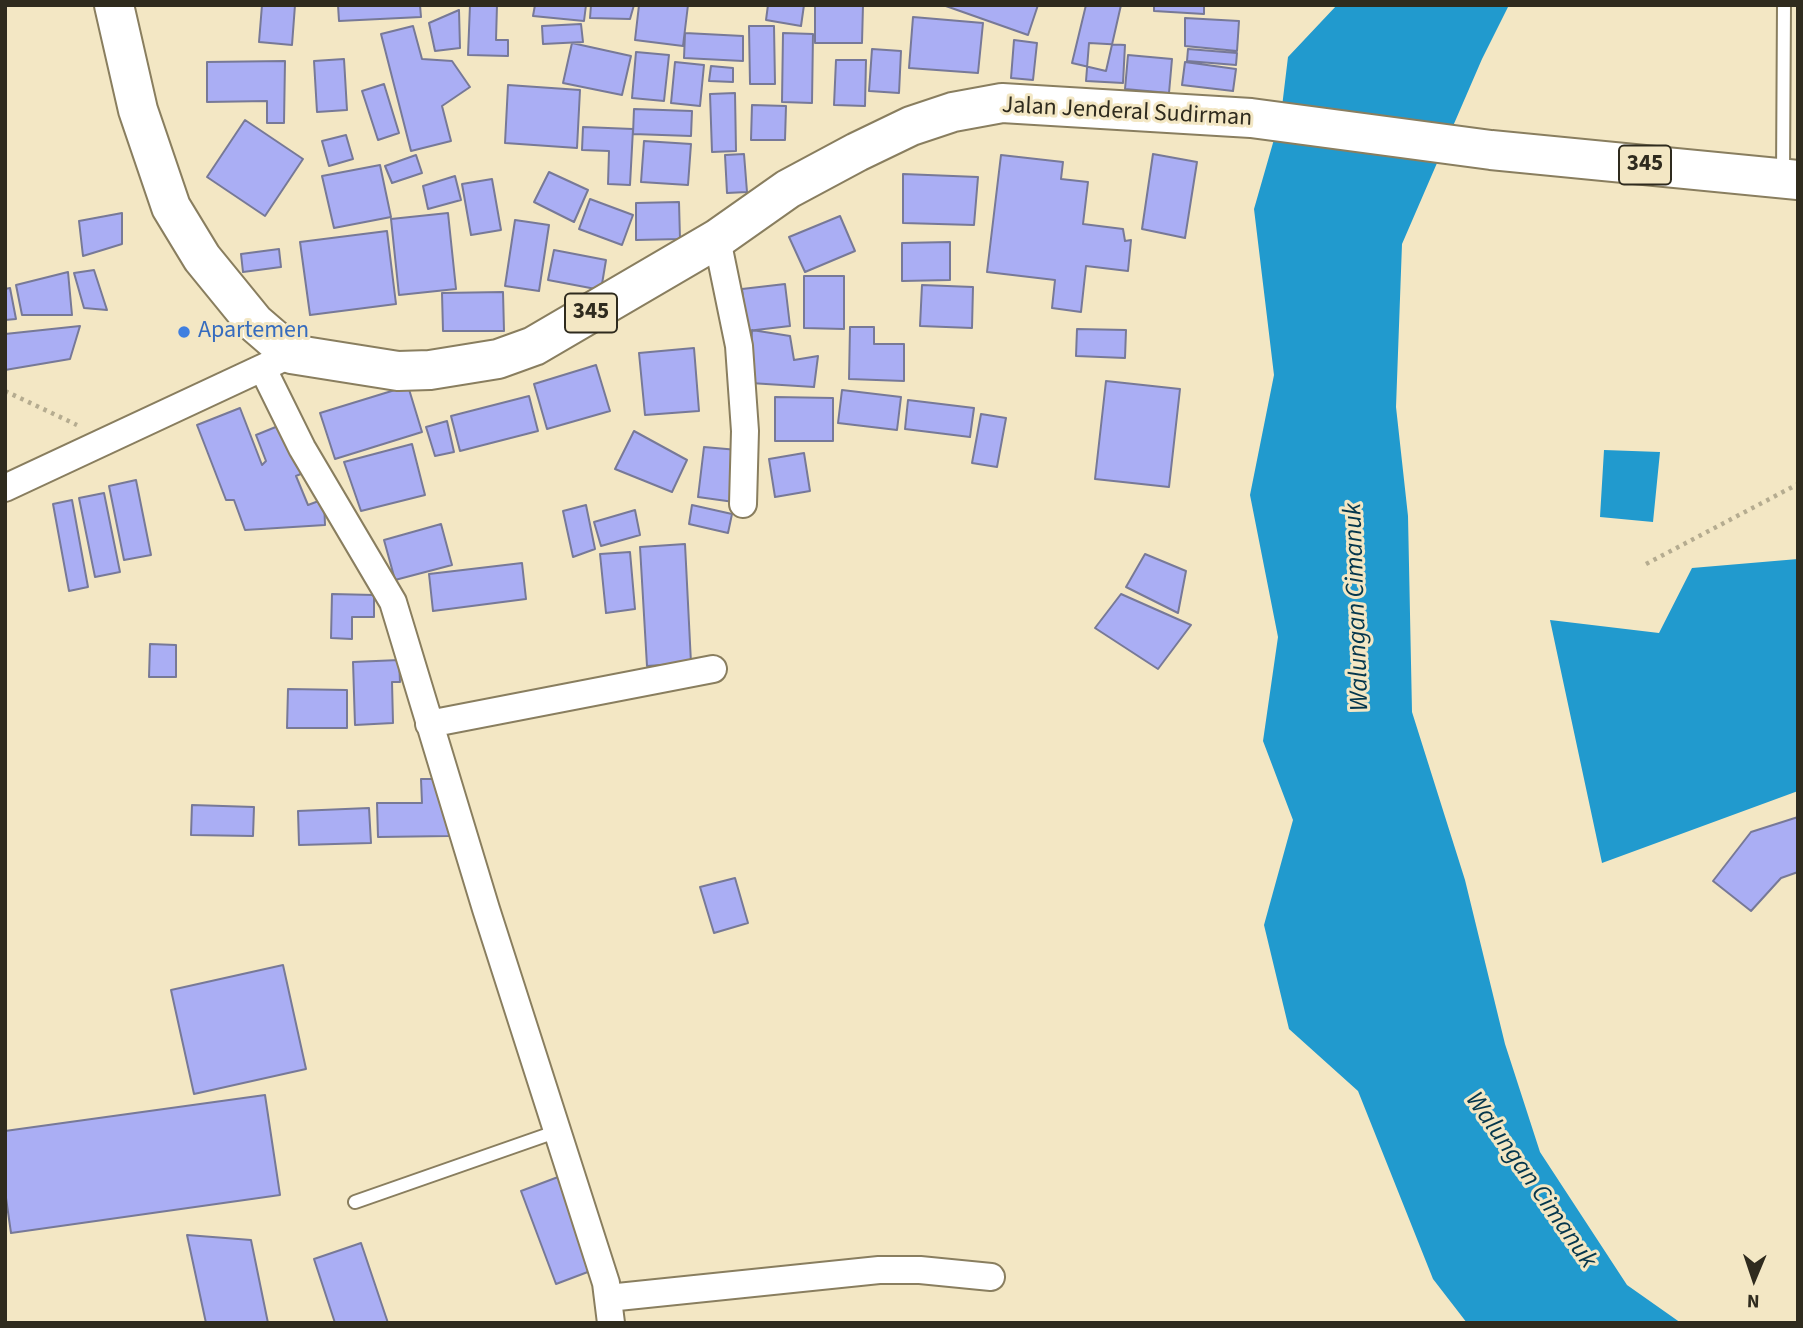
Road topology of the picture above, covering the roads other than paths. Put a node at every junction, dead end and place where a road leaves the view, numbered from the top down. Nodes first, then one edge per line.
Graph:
1 (114, 5) edge
2 (1784, 5) edge
3 (1790, 180) edge
4 (717, 239) junction
5 (277, 361) junction
6 (5, 488) edge
7 (743, 504) dead end
8 (713, 669) dead end
9 (429, 724) junction
10 (559, 1131) junction
11 (355, 1202) dead end
12 (992, 1277) dead end
13 (610, 1310) edge

1 - 5 main road
2 - 3 lane
3 - 4 main road, Jalan Jenderal Sudirman / 345
4 - 5 main road, Jalan Jenderal Sudirman / 345
4 - 7 street
5 - 6 street
5 - 9 street
8 - 9 street
9 - 10 street
10 - 11 lane
10 - 13 street
12 - 13 street

